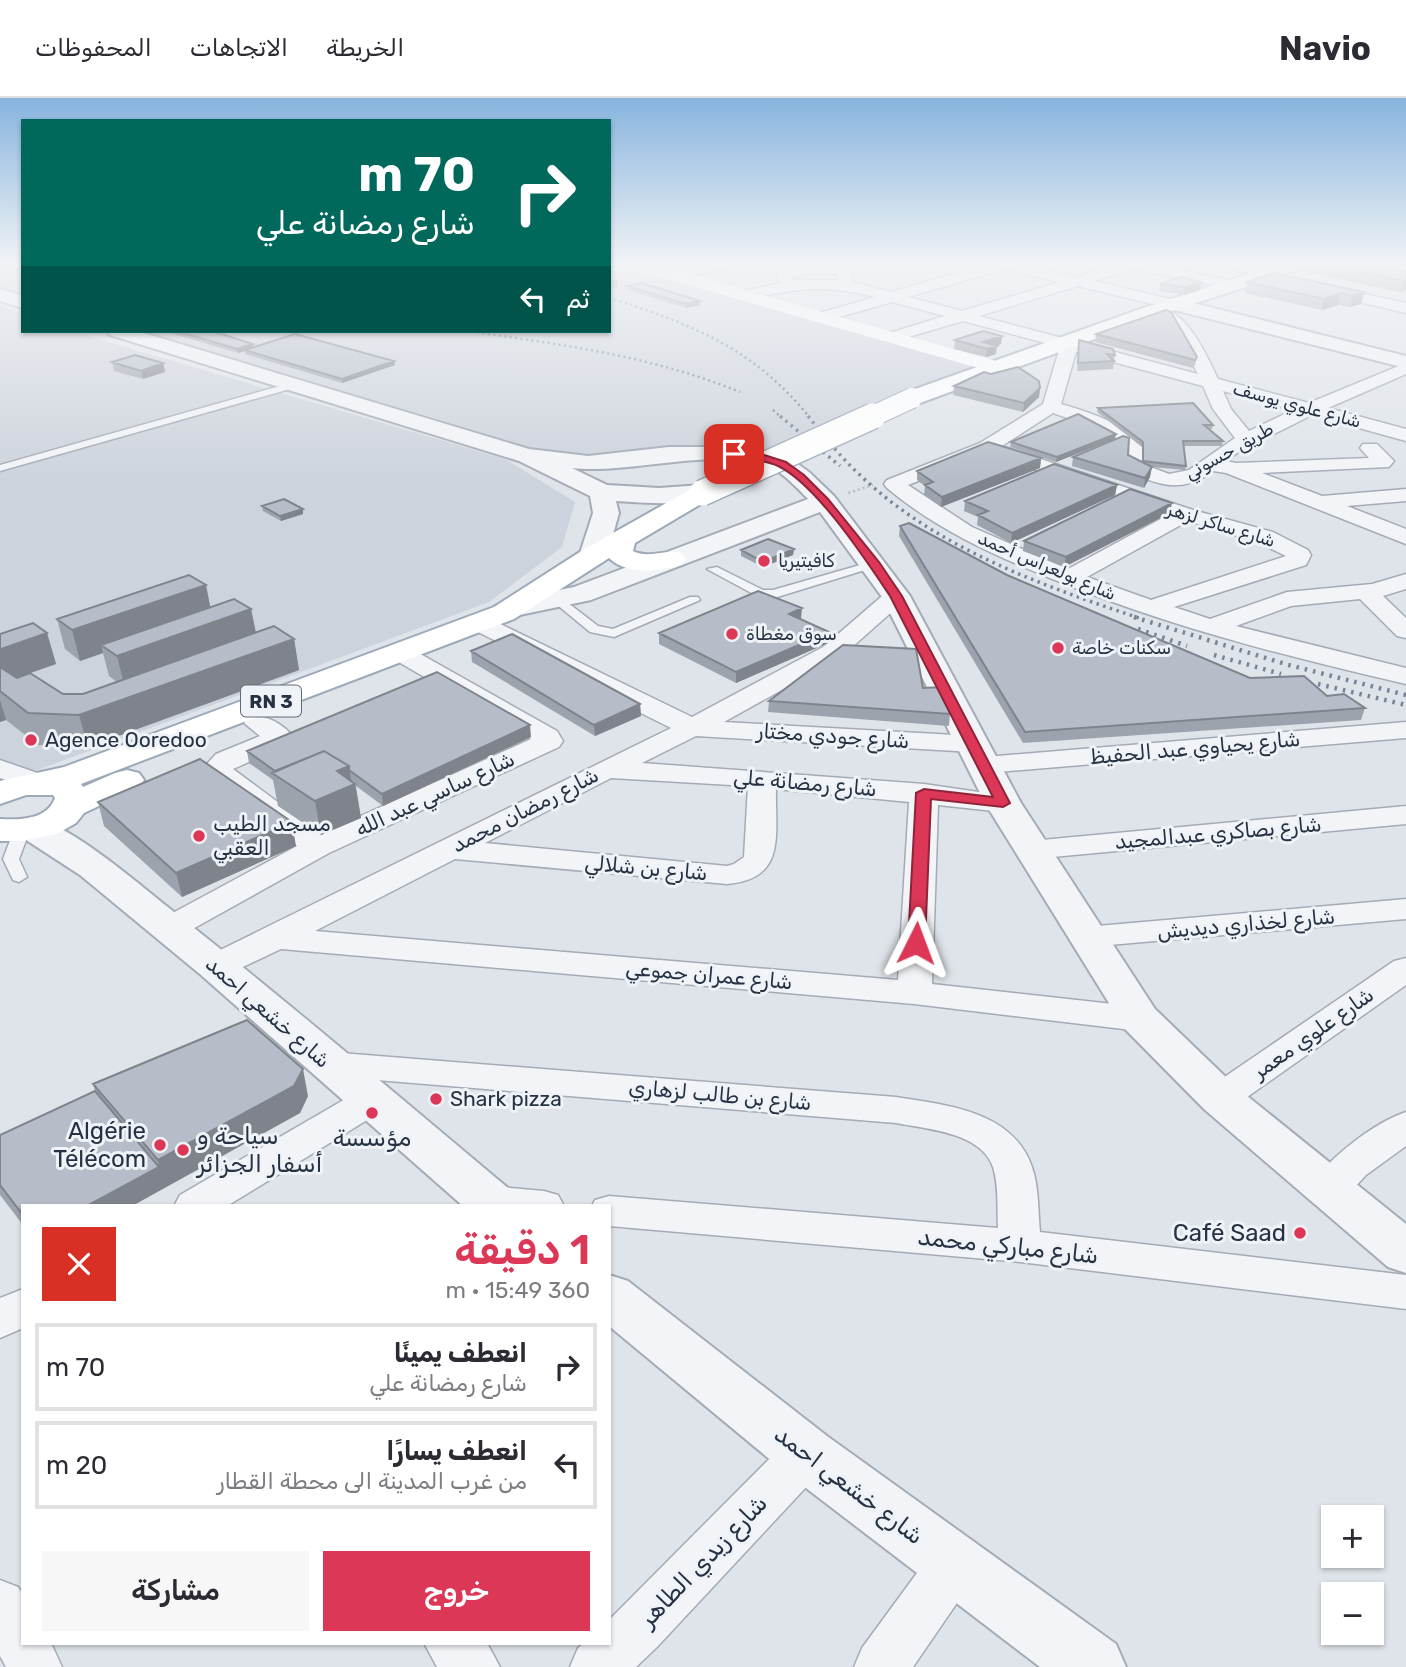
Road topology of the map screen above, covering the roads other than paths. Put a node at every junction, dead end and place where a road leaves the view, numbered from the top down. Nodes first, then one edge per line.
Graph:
1 (134, 336) edge
2 (1042, 336) edge
3 (1086, 336) edge
4 (1186, 336) edge
5 (1302, 336) edge
6 (892, 337) edge
7 (1068, 343) junction
8 (1406, 362) edge
9 (996, 367) junction
10 (1406, 368) edge
11 (1208, 381) junction
12 (294, 385) junction
13 (1051, 407) junction
14 (1314, 408) junction
15 (1406, 435) edge
16 (1125, 440) junction
17 (1241, 443) junction
18 (987, 447) junction
19 (1406, 447) edge
20 (1370, 448) junction
21 (1101, 450) edge
22 (527, 456) junction
23 (1077, 459) edge
24 (613, 462) junction
25 (1209, 464) junction
26 (0, 468) edge
27 (1231, 468) junction
28 (1052, 469) junction
29 (1027, 479) edge
30 (1167, 481) junction
31 (594, 488) junction
32 (702, 493) junction
33 (1125, 494) junction
34 (1406, 495) edge
35 (825, 501) junction
36 (1316, 503) junction
37 (964, 505) edge
38 (1101, 506) edge
39 (1186, 514) junction
40 (938, 516) junction
41 (1406, 537) edge
42 (622, 539) junction
43 (1030, 541) edge
44 (1007, 552) junction
45 (593, 556) junction
46 (671, 559) junction
47 (874, 564) junction
48 (713, 569) dead end
49 (1068, 578) junction
50 (1406, 580) edge
51 (1375, 591) junction
52 (896, 596) junction
53 (559, 600) junction
54 (694, 600) dead end
55 (1150, 608) junction
56 (493, 618) junction
57 (1210, 627) junction
58 (1406, 631) edge
59 (832, 652) junction
60 (870, 653) edge
61 (415, 668) junction
62 (1406, 676) edge
63 (1362, 710) edge
64 (1406, 723) edge
65 (692, 728) junction
66 (280, 729) junction
67 (1406, 730) edge
68 (979, 755) junction
69 (0, 768) edge
70 (606, 769) junction
71 (765, 779) junction
72 (0, 793) edge
73 (924, 793) junction
74 (55, 796) junction
75 (1003, 803) junction
76 (1406, 815) edge
77 (13, 841) edge
78 (318, 847) junction
79 (449, 849) junction
80 (1031, 850) junction
81 (93, 867) junction
82 (19, 877) dead end
83 (1406, 909) edge
84 (168, 929) junction
85 (1086, 937) junction
86 (276, 938) junction
87 (216, 966) junction
88 (1406, 969) edge
89 (914, 993) junction
90 (1140, 1019) junction
91 (328, 1064) junction
92 (1220, 1098) junction
93 (372, 1100) junction
94 (1406, 1126) edge
95 (1329, 1189) junction
96 (493, 1203) edge
97 (197, 1204) edge
98 (611, 1211) edge
99 (1020, 1246) junction
100 (1406, 1253) edge
101 (1406, 1292) edge
102 (611, 1298) edge
103 (21, 1307) edge
104 (0, 1320) edge
105 (806, 1454) junction
106 (954, 1564) junction
107 (0, 1605) edge
108 (21, 1642) edge
109 (23, 1645) edge
110 (452, 1645) edge
111 (35, 1667) edge
112 (473, 1667) edge
113 (597, 1667) edge
114 (881, 1667) edge
115 (1093, 1667) edge

1 - 12 street
2 - 7 street, شارع علوي يوسف
3 - 7 main road, RN 3
4 - 11 street
5 - 8 street
6 - 9 main road
7 - 9 main road, RN 3
7 - 11 street, شارع علوي يوسف
7 - 13 street
9 - 32 main road, RN 3, bridge
10 - 14 street, طريق حسوني
11 - 14 street, شارع علوي يوسف
11 - 17 street
12 - 22 street
12 - 26 lane
13 - 16 street
13 - 18 street
14 - 15 street, شارع علوي يوسف
14 - 17 street, طريق حسوني
16 - 21 street
16 - 30 street
17 - 20 street
17 - 25 street, طريق حسوني
18 - 28 street, شارع ساكر لزهر
18 - 40 street, شارع بولعراس أحمد
19 - 20 street
20 - 27 street
22 - 24 street
22 - 31 street
23 - 28 street
24 - 31 street
24 - 35 street
25 - 27 street
25 - 30 street, طريق حسوني
27 - 36 street
28 - 29 street
28 - 33 street, شارع ساكر لزهر
30 - 33 street, طريق حسوني
31 - 32 street
31 - 45 street
32 - 42 main road, RN 3
33 - 38 street
33 - 39 street, شارع ساكر لزهر
34 - 36 street
35 - 46 street
35 - 47 street
36 - 41 street
37 - 40 street
39 - 49 street
39 - 55 street, شارع ساكر لزهر
40 - 44 street, شارع بولعراس أحمد
42 - 45 main road, RN 3
42 - 46 main road
43 - 44 street
44 - 49 street, شارع بولعراس أحمد
45 - 56 main road, RN 3
46 - 53 street
47 - 48 lane
47 - 52 street
49 - 55 street, شارع بولعراس أحمد
50 - 51 street
51 - 57 street
51 - 58 street
52 - 59 street, شارع رمضان محمد
52 - 68 street
53 - 54 lane
53 - 56 street
55 - 57 street, شارع بولعراس أحمد
56 - 61 main road, RN 3
56 - 65 street
57 - 62 street, شارع بولعراس أحمد
59 - 60 street
59 - 65 street, شارع رمضان محمد
61 - 66 main road, RN 3
61 - 74 main road, RN 3
61 - 78 street, شارع ساسي عبد الله
63 - 64 street
65 - 68 street, شارع جودي مختار
65 - 70 street, شارع رمضان محمد
66 - 74 main road, RN 3
66 - 78 street
67 - 68 street, شارع يحياوي عبد الحفيظ
68 - 75 street
69 - 74 street
70 - 71 street, شارع رمضانة علي
70 - 79 street, شارع رمضان محمد
71 - 73 street, شارع رمضانة علي
71 - 79 street, شارع بن شلالي
72 - 74 main road
73 - 75 street, شارع رمضانة علي
73 - 89 street
74 - 77 main road
74 - 81 street
75 - 80 street
76 - 80 street, شارع بصاكري عبدالمجيد
77 - 81 street, شارع خشعي احمد
77 - 82 lane
78 - 84 street, شارع ساسي عبد الله
79 - 86 street, شارع رمضان محمد
80 - 85 street
81 - 84 street, شارع خشعي احمد
83 - 85 street, شارع لخذاري ديديش
84 - 87 street, شارع خشعي احمد
85 - 90 street
86 - 87 street, شارع رمضان محمد
86 - 89 street, شارع عمران جموعي
87 - 91 street, شارع خشعي احمد
88 - 92 street, شارع علوي معمر
89 - 90 street, شارع عمران جموعي
90 - 92 street
91 - 93 street, شارع خشعي احمد
91 - 99 street, شارع بن طالب لزهاري
92 - 95 street
93 - 96 street, شارع خشعي احمد
93 - 97 street
94 - 95 street
95 - 100 street
98 - 99 street, شارع مباركي محمد
99 - 101 street, شارع مباركي محمد
102 - 105 street, شارع خشعي احمد
103 - 104 street
105 - 106 street, شارع خشعي احمد
105 - 113 street, شارع زيدي الطاهر
106 - 114 street
106 - 115 street, شارع خشعي احمد
107 - 108 street
109 - 111 street
110 - 112 street

